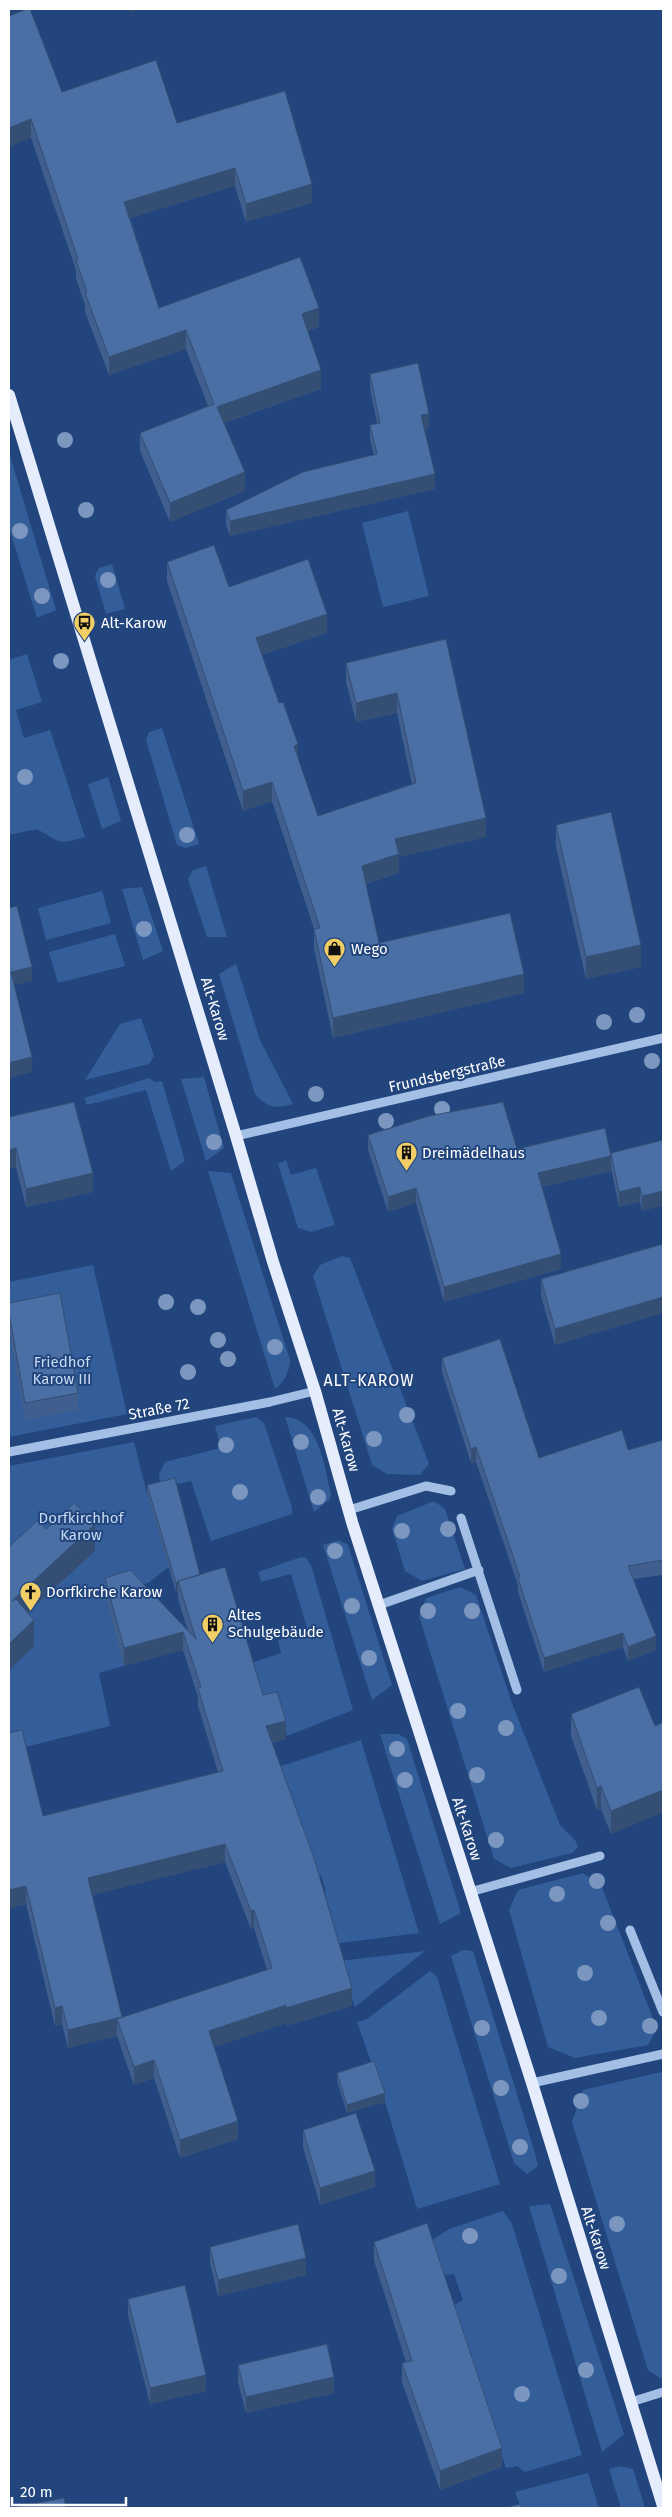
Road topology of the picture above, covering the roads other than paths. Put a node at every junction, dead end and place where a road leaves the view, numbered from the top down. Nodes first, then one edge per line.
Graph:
1 (9, 395) edge
2 (663, 1038) edge
3 (236, 1136) junction
4 (315, 1391) junction
5 (9, 1452) edge
6 (451, 1491) dead end
7 (349, 1510) junction
8 (461, 1518) dead end
9 (479, 1570) junction
10 (379, 1605) junction
11 (517, 1690) dead end
12 (600, 1856) dead end
13 (470, 1892) junction
14 (630, 1930) dead end
15 (663, 2012) edge
16 (663, 2054) edge
17 (532, 2084) junction
18 (663, 2392) edge
19 (631, 2402) junction
20 (663, 2506) edge

1 - 3 main road, Alt-Karow
2 - 3 street, Frundsbergstraße
3 - 4 main road, Alt-Karow
4 - 5 street, Straße 72
4 - 7 main road, Alt-Karow
6 - 7 street
7 - 10 main road, Alt-Karow
8 - 9 street
9 - 10 street
9 - 11 street
10 - 13 main road, Alt-Karow
12 - 13 street
13 - 17 main road, Alt-Karow
14 - 15 street
16 - 17 street
17 - 19 main road, Alt-Karow
18 - 19 street
19 - 20 main road, Alt-Karow

